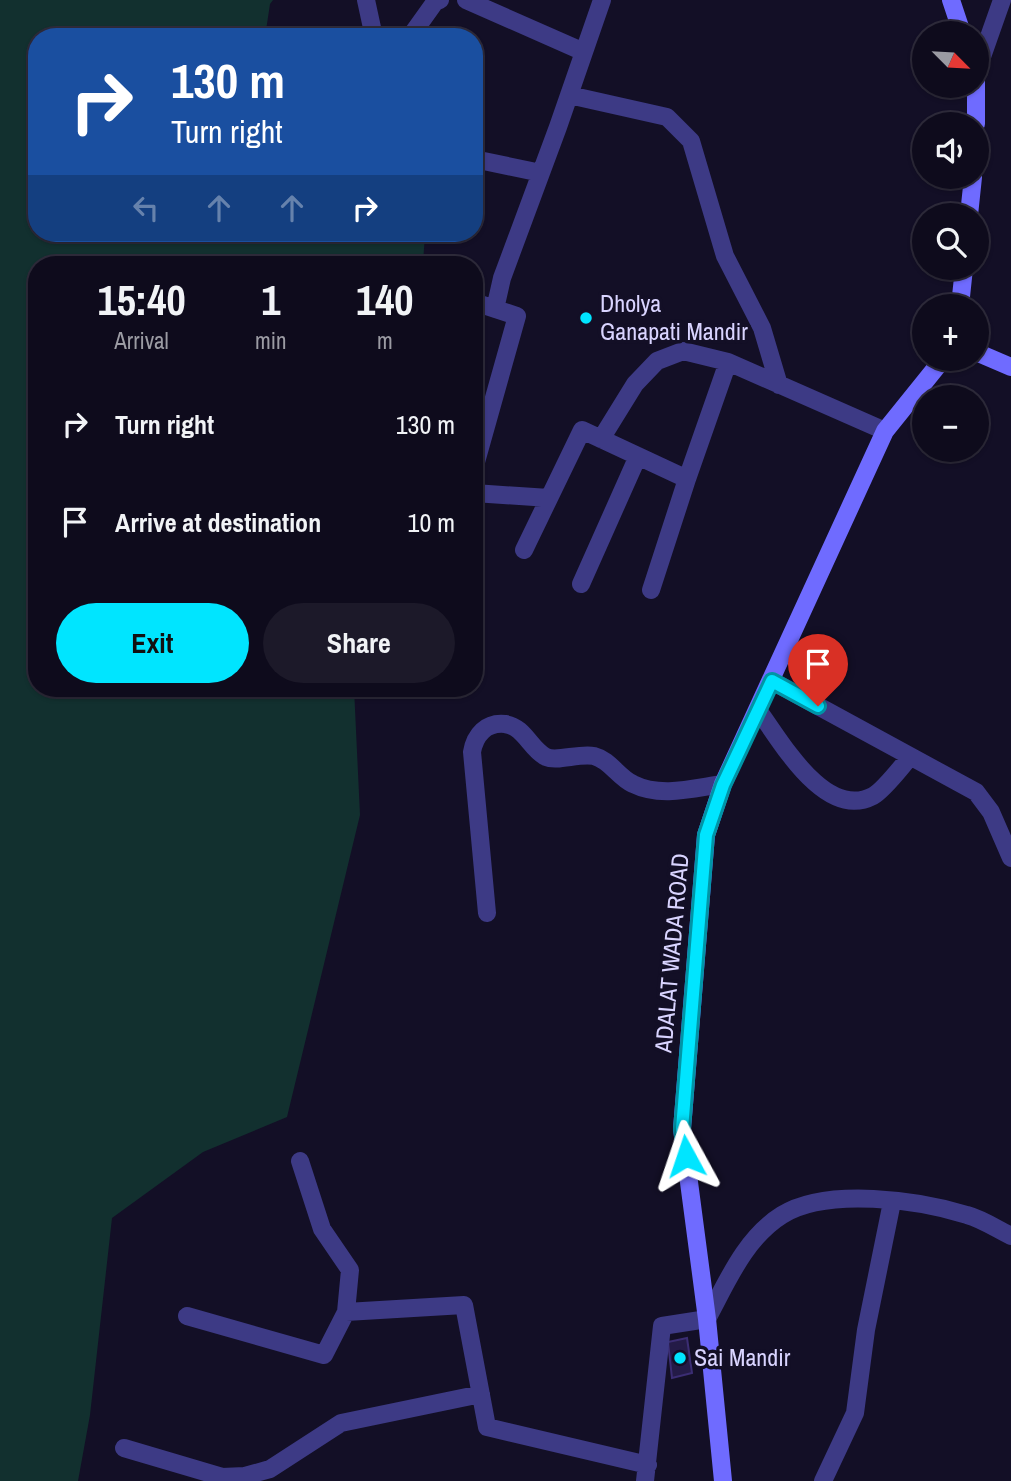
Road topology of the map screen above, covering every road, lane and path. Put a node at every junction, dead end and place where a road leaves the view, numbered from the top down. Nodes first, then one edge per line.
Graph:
1 (366, 0) edge
2 (440, 0) edge
3 (466, 0) edge
4 (602, 0) edge
5 (951, 0) edge
6 (1002, 0) edge
7 (958, 21) edge
8 (372, 28) edge
9 (416, 28) edge
10 (989, 37) edge
11 (584, 52) junction
12 (569, 95) junction
13 (483, 161) edge
14 (541, 173) junction
15 (483, 305) edge
16 (495, 309) junction
17 (989, 358) edge
18 (727, 362) junction
19 (1011, 367) edge
20 (933, 371) edge
21 (779, 385) junction
22 (885, 431) junction
23 (483, 437) edge
24 (601, 439) junction
25 (638, 456) junction
26 (687, 478) junction
27 (483, 494) edge
28 (549, 498) junction
29 (524, 550) dead end
30 (581, 584) dead end
31 (651, 590) dead end
32 (772, 681) junction
33 (757, 713) junction
34 (911, 757) junction
35 (723, 785) junction
36 (1011, 858) edge
37 (487, 913) dead end
38 (300, 1161) dead end
39 (892, 1202) junction
40 (1011, 1236) edge
41 (346, 1312) junction
42 (187, 1316) dead end
43 (707, 1319) junction
44 (481, 1394) junction
45 (124, 1448) dead end
46 (647, 1473) edge
47 (723, 1481) edge
48 (823, 1481) edge

1 - 8 street
2 - 9 street
3 - 11 street
4 - 11 street
5 - 7 main road
6 - 10 street
11 - 12 street
12 - 14 street
12 - 21 street
13 - 14 street
14 - 16 street
15 - 16 street
16 - 23 street
17 - 19 main road
18 - 21 street
18 - 24 street
18 - 26 street
20 - 22 main road, ADALAT WADA ROAD
21 - 22 street
22 - 32 main road, ADALAT WADA ROAD
24 - 25 street
24 - 28 street
25 - 26 street
25 - 30 street
26 - 31 street
27 - 28 street
28 - 29 street
32 - 33 main road, ADALAT WADA ROAD
32 - 34 street
33 - 34 street
33 - 35 main road, ADALAT WADA ROAD
34 - 36 street
35 - 37 street
35 - 43 main road, ADALAT WADA ROAD
38 - 41 street
39 - 40 street
39 - 43 street
39 - 48 street
41 - 42 street
41 - 44 street
43 - 46 street
43 - 47 main road, ADALAT WADA ROAD
44 - 45 street
44 - 46 street

